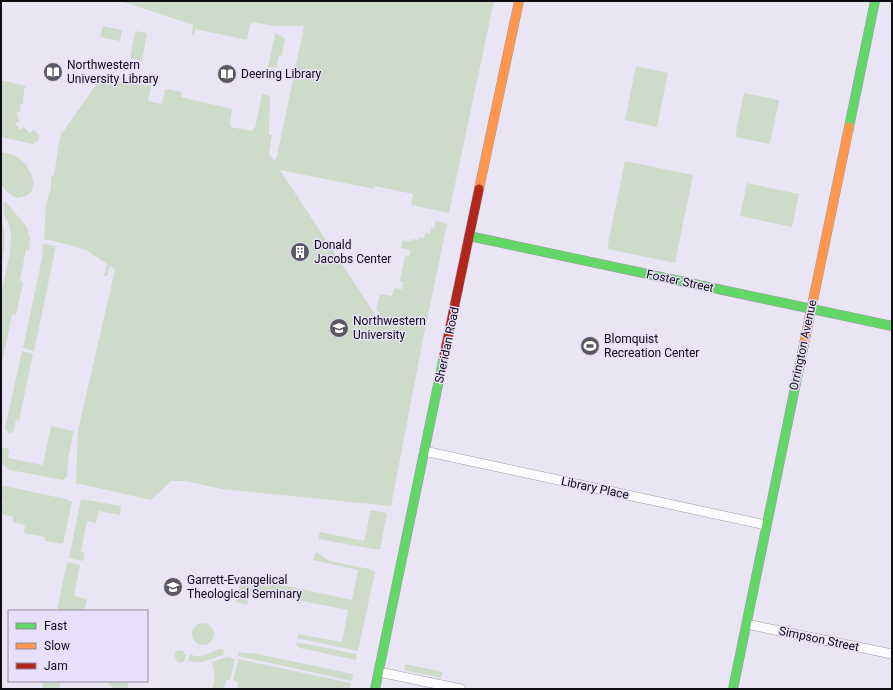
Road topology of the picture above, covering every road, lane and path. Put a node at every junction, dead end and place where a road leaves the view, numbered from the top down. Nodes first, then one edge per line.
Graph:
1 (519, 1) edge
2 (875, 1) edge
3 (469, 236) junction
4 (811, 308) junction
5 (892, 326) edge
6 (424, 451) junction
7 (766, 525) junction
8 (746, 624) junction
9 (892, 654) edge
10 (379, 672) junction
11 (375, 689) edge
12 (461, 689) edge
13 (732, 689) edge

1 - 3 street, Sheridan Road
2 - 4 street, Orrington Avenue
3 - 4 street, Foster Street
3 - 6 street, Sheridan Road
4 - 5 street, Foster Street
4 - 7 street, Orrington Avenue
6 - 7 street, Library Place
6 - 10 street, Sheridan Road
7 - 8 street, Orrington Avenue
8 - 9 street, Simpson Street
8 - 13 street, Orrington Avenue
10 - 11 street, Sheridan Road
10 - 12 street

